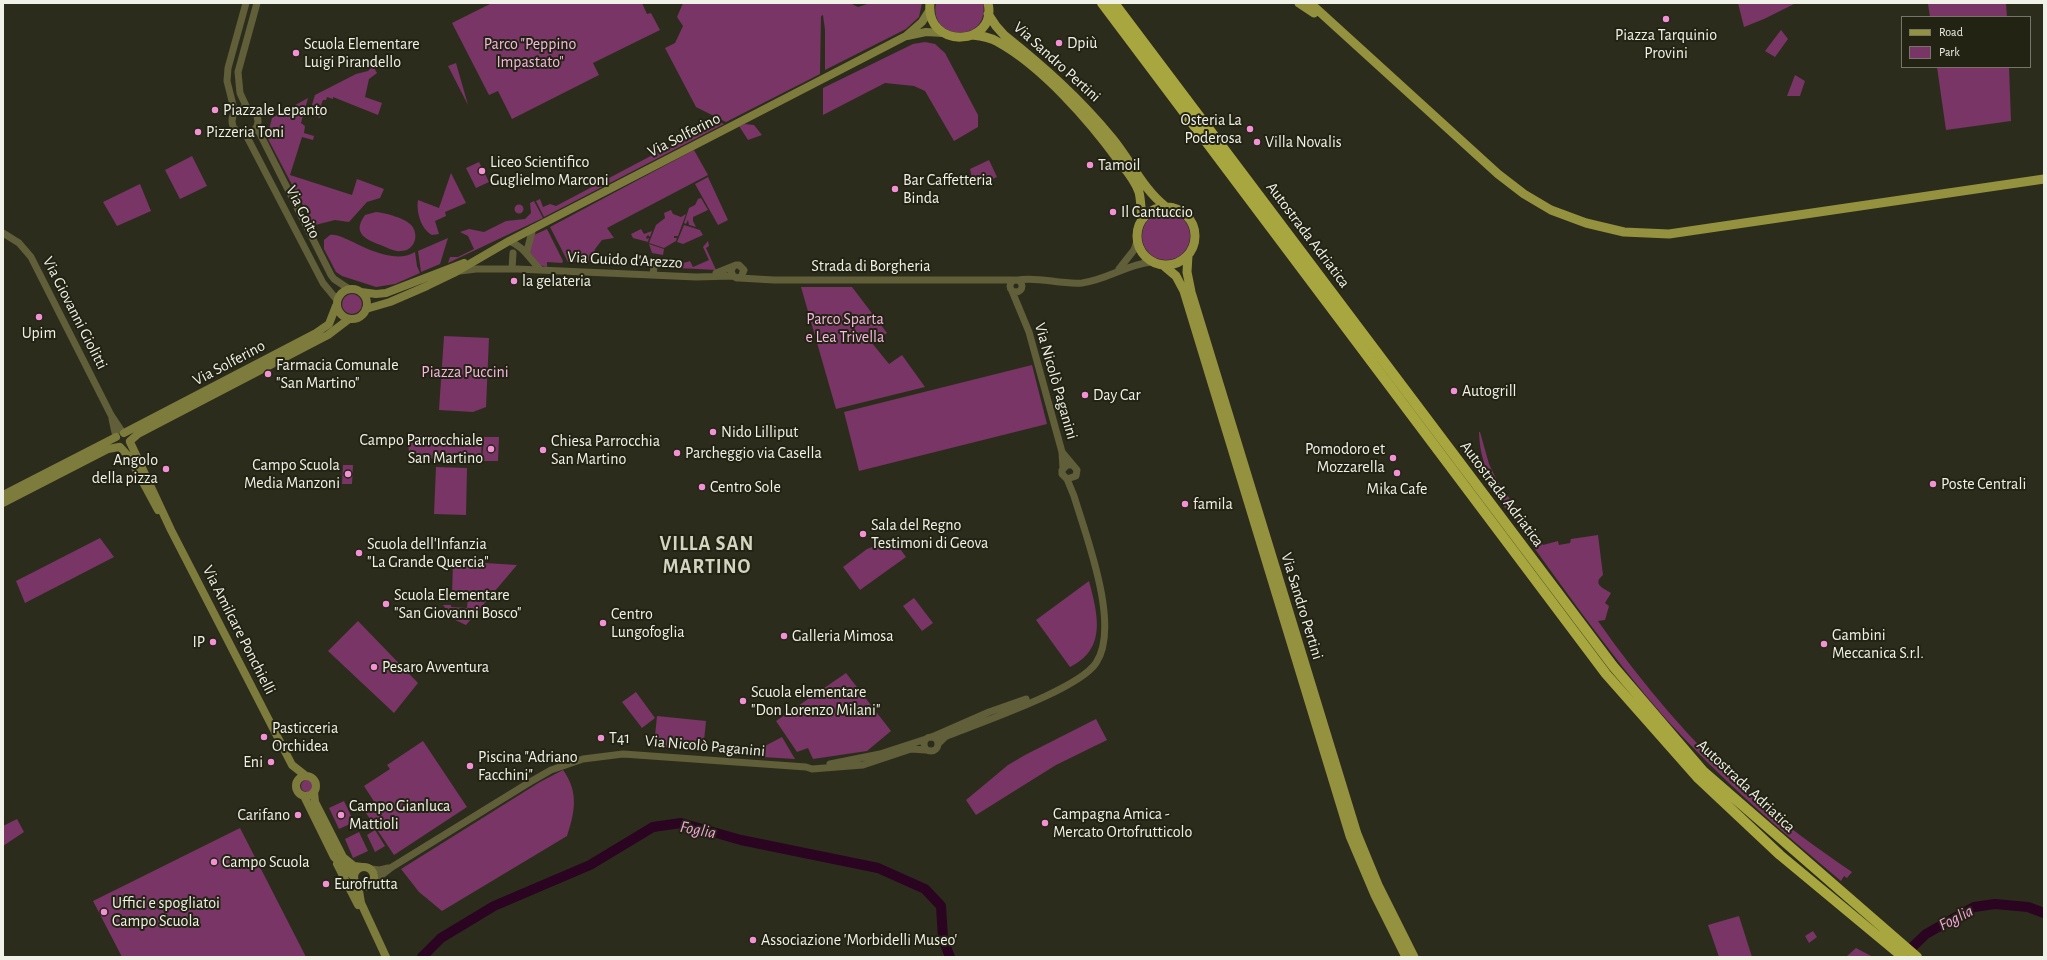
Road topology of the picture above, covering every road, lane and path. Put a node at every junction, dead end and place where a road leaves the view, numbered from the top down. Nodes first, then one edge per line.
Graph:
1 (246, 3) edge
2 (257, 3) edge
3 (1102, 3) edge
4 (1114, 3) edge
5 (1299, 3) edge
6 (1310, 3) edge
7 (930, 7) edge
8 (989, 7) edge
9 (1339, 29) junction
10 (943, 33) junction
11 (906, 36) junction
12 (972, 36) junction
13 (247, 108) junction
14 (235, 113) junction
15 (257, 128) junction
16 (246, 135) junction
17 (2044, 179) edge
18 (1166, 207) junction
19 (1142, 219) junction
20 (533, 228) junction
21 (3, 233) edge
22 (509, 241) junction
23 (1137, 241) junction
24 (527, 252) junction
25 (513, 253) dead end
26 (1188, 255) junction
27 (476, 259) junction
28 (1152, 262) junction
29 (1163, 265) junction
30 (654, 267) dead end
31 (733, 267) junction
32 (512, 269) junction
33 (541, 270) junction
34 (744, 270) junction
35 (1118, 271) junction
36 (454, 273) junction
37 (654, 276) junction
38 (707, 277) junction
39 (736, 277) junction
40 (753, 278) junction
41 (1016, 280) junction
42 (1036, 280) junction
43 (990, 281) junction
44 (1022, 288) junction
45 (350, 289) junction
46 (1011, 290) junction
47 (361, 292) junction
48 (337, 303) junction
49 (366, 309) junction
50 (1024, 317) junction
51 (349, 319) junction
52 (120, 435) junction
53 (130, 442) junction
54 (120, 447) junction
55 (1062, 452) junction
56 (1072, 465) junction
57 (1064, 468) junction
58 (1076, 476) junction
59 (1067, 479) junction
60 (3, 496) edge
61 (1074, 496) junction
62 (3, 503) edge
63 (171, 530) junction
64 (1063, 687) junction
65 (929, 738) junction
66 (281, 742) junction
67 (938, 744) junction
68 (926, 750) junction
69 (806, 767) junction
70 (306, 776) junction
71 (297, 782) junction
72 (314, 792) junction
73 (304, 796) junction
74 (334, 857) junction
75 (362, 867) junction
76 (392, 867) junction
77 (371, 870) junction
78 (354, 878) junction
79 (373, 883) junction
80 (358, 885) junction
81 (1852, 908) junction
82 (367, 917) junction
83 (386, 957) edge
84 (1406, 957) edge
85 (1414, 957) edge
86 (1903, 957) edge
87 (1917, 957) edge

1 - 14 street, Via Goito
2 - 13 street, Via Goito
3 - 81 highway, Autostrada Adriatica
4 - 81 highway, Autostrada Adriatica
5 - 9 main road
6 - 9 main road
7 - 10 main road
7 - 11 main road, Via Solferino
8 - 12 main road, Via Sandro Pertini
8 - 18 main road, Via Sandro Pertini
9 - 17 main road
10 - 11 main road, Via Solferino
10 - 12 main road, Via Sandro Pertini
11 - 20 main road, Via Solferino
12 - 19 main road, Via Sandro Pertini
13 - 14 street
13 - 15 street, Via Goito
14 - 16 street, Via Goito
15 - 16 street
15 - 45 street, Via Goito
16 - 48 street, Via Goito
18 - 19 main road
18 - 26 main road, Via Sandro Pertini
19 - 23 main road, Via Sandro Pertini
20 - 22 main road, Via Solferino
20 - 24 street
21 - 52 street, Via Giovanni Giolitti
22 - 24 street
22 - 27 main road, Via Solferino
23 - 28 main road
23 - 35 street
24 - 33 street
25 - 32 street
26 - 29 main road, Via Sandro Pertini
26 - 85 main road, Via Sandro Pertini
27 - 36 main road, Via Solferino
27 - 47 main road, Via Solferino
28 - 29 main road, Via Sandro Pertini
28 - 35 street, Strada di Borgheria
29 - 84 main road, Via Sandro Pertini
30 - 37 street
31 - 34 street
31 - 38 street
31 - 39 street
32 - 33 street, Via Guido d'Arezzo
32 - 36 street, Via Guido d'Arezzo
33 - 37 street, Via Guido d'Arezzo
34 - 39 street
34 - 40 street
35 - 42 street, Strada di Borgheria
36 - 49 main road, Via Solferino
37 - 38 street, Via Guido d'Arezzo
38 - 39 street, Strada di Borgheria
39 - 40 street, Strada di Borgheria
40 - 43 street, Strada di Borgheria
41 - 42 street, Strada di Borgheria
41 - 43 street, Strada di Borgheria
41 - 44 street
41 - 46 street
42 - 44 street
43 - 46 street, Strada di Borgheria
44 - 46 street
44 - 50 street, Via Nicolò Paganini
45 - 47 main road, Via Solferino
45 - 48 main road, Via Solferino
46 - 50 street, Via Nicolò Paganini
47 - 49 main road
48 - 51 main road
48 - 52 main road, Via Solferino
49 - 51 main road, Via Solferino
50 - 55 street, Via Nicolò Paganini
51 - 53 main road, Via Solferino
52 - 53 main road
52 - 54 main road
52 - 60 main road, Via Solferino
53 - 54 main road, Via Solferino
53 - 63 main road, Via Amilcare Ponchielli
54 - 62 main road, Via Solferino
54 - 63 main road, Via Amilcare Ponchielli
55 - 56 street, Via Nicolò Paganini
55 - 57 street, Via Nicolò Paganini
56 - 57 street, Via Nicolò Paganini
56 - 58 street, Via Nicolò Paganini
57 - 59 street, Via Nicolò Paganini
58 - 59 street
58 - 61 street, Via Nicolò Paganini
59 - 61 street, Via Nicolò Paganini
61 - 64 street, Via Nicolò Paganini
63 - 66 main road, Via Amilcare Ponchielli
64 - 65 street, Via Nicolò Paganini
64 - 67 street, Via Nicolò Paganini
65 - 67 street
65 - 68 street
65 - 69 street, Via Nicolò Paganini
66 - 70 main road, Via Amilcare Ponchielli
66 - 71 main road, Via Amilcare Ponchielli
67 - 68 street, Via Nicolò Paganini
68 - 69 street, Via Nicolò Paganini
69 - 76 street, Via Nicolò Paganini
70 - 71 main road
70 - 72 main road, Via Amilcare Ponchielli
71 - 73 main road, Via Amilcare Ponchielli
72 - 73 main road
72 - 75 main road, Via Amilcare Ponchielli
73 - 74 main road, Via Amilcare Ponchielli
74 - 78 main road, Via Amilcare Ponchielli
74 - 82 main road
75 - 77 main road, Via Amilcare Ponchielli
75 - 78 main road
76 - 77 street, Via Nicolò Paganini
76 - 79 street, Via Nicolò Paganini
77 - 79 main road
78 - 80 main road, Via Amilcare Ponchielli
79 - 80 main road
79 - 82 main road, Via Amilcare Ponchielli
80 - 82 main road, Via Amilcare Ponchielli
81 - 86 highway, Autostrada Adriatica
81 - 87 highway, Autostrada Adriatica
82 - 83 main road, Via Amilcare Ponchielli

